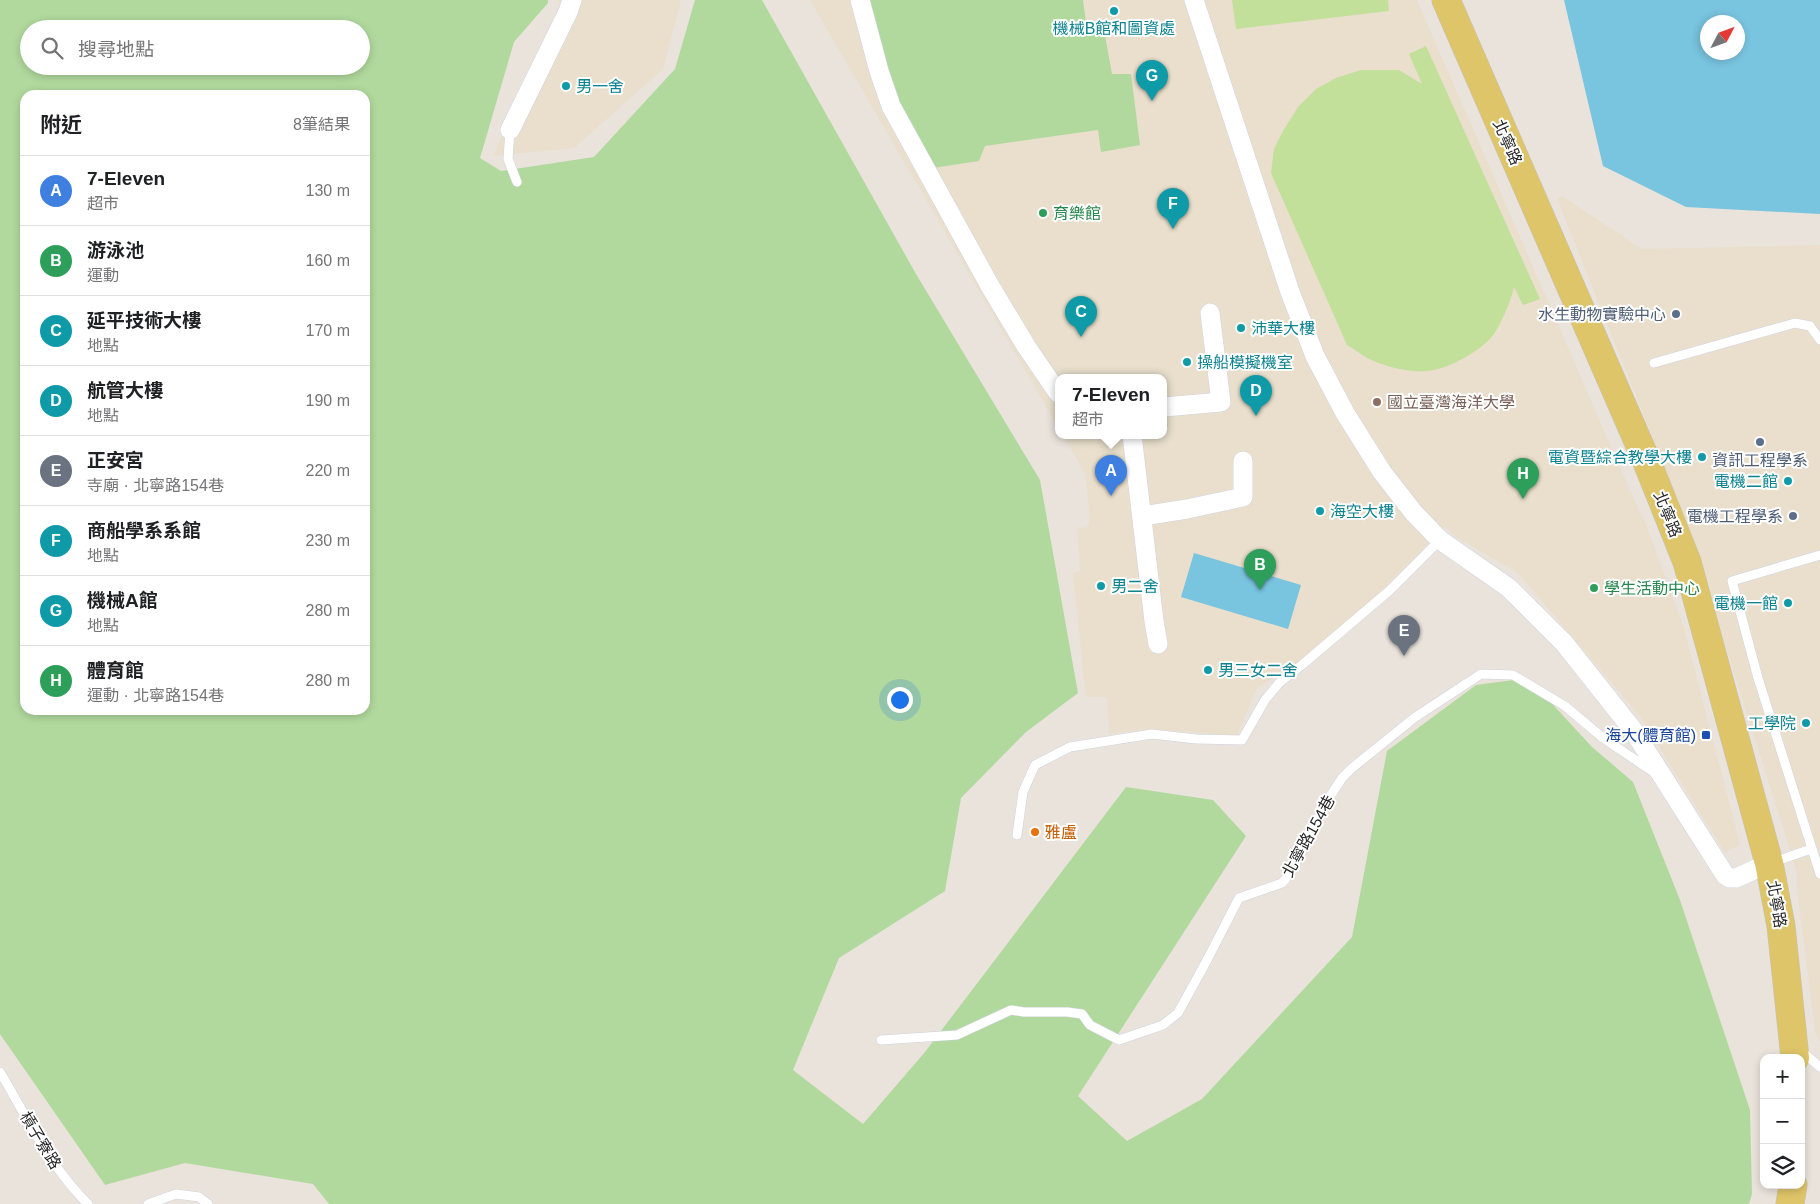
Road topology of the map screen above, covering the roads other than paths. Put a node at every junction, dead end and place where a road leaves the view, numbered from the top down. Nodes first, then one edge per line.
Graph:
1 (572, 0) edge
2 (860, 0) edge
3 (1194, 0) edge
4 (1446, 0) edge
5 (510, 130) joint
6 (517, 182) dead end
7 (1210, 313) dead end
8 (1820, 340) edge
9 (1654, 363) dead end
10 (1055, 389) edge
11 (1167, 407) edge
12 (1133, 439) edge
13 (1243, 461) dead end
14 (1143, 516) junction
15 (1440, 540) junction
16 (1820, 555) edge
17 (1158, 644) dead end
18 (1663, 779) junction
19 (1017, 835) dead end
20 (1811, 850) junction
21 (1769, 863) junction
22 (1820, 874) edge
23 (881, 1040) dead end
24 (1794, 1052) edge
25 (1820, 1067) edge
26 (0, 1072) edge
27 (1792, 1189) edge
28 (88, 1204) edge
29 (148, 1204) edge
30 (208, 1204) edge
31 (1790, 1204) edge

1 - 5 street
2 - 10 street
3 - 15 street, 北寧路154巷
4 - 21 main road, 北寧路
5 - 6 lane
7 - 11 street
8 - 9 lane
12 - 14 street
13 - 14 street
14 - 17 street
15 - 18 street, 北寧路154巷
15 - 19 lane
16 - 20 lane
18 - 21 street, 北寧路154巷
18 - 23 lane, 北寧路154巷
20 - 21 lane
20 - 22 lane
21 - 24 main road, 北寧路
24 - 25 lane
26 - 28 lane, 槓子寮路
27 - 31 main road
29 - 30 lane

